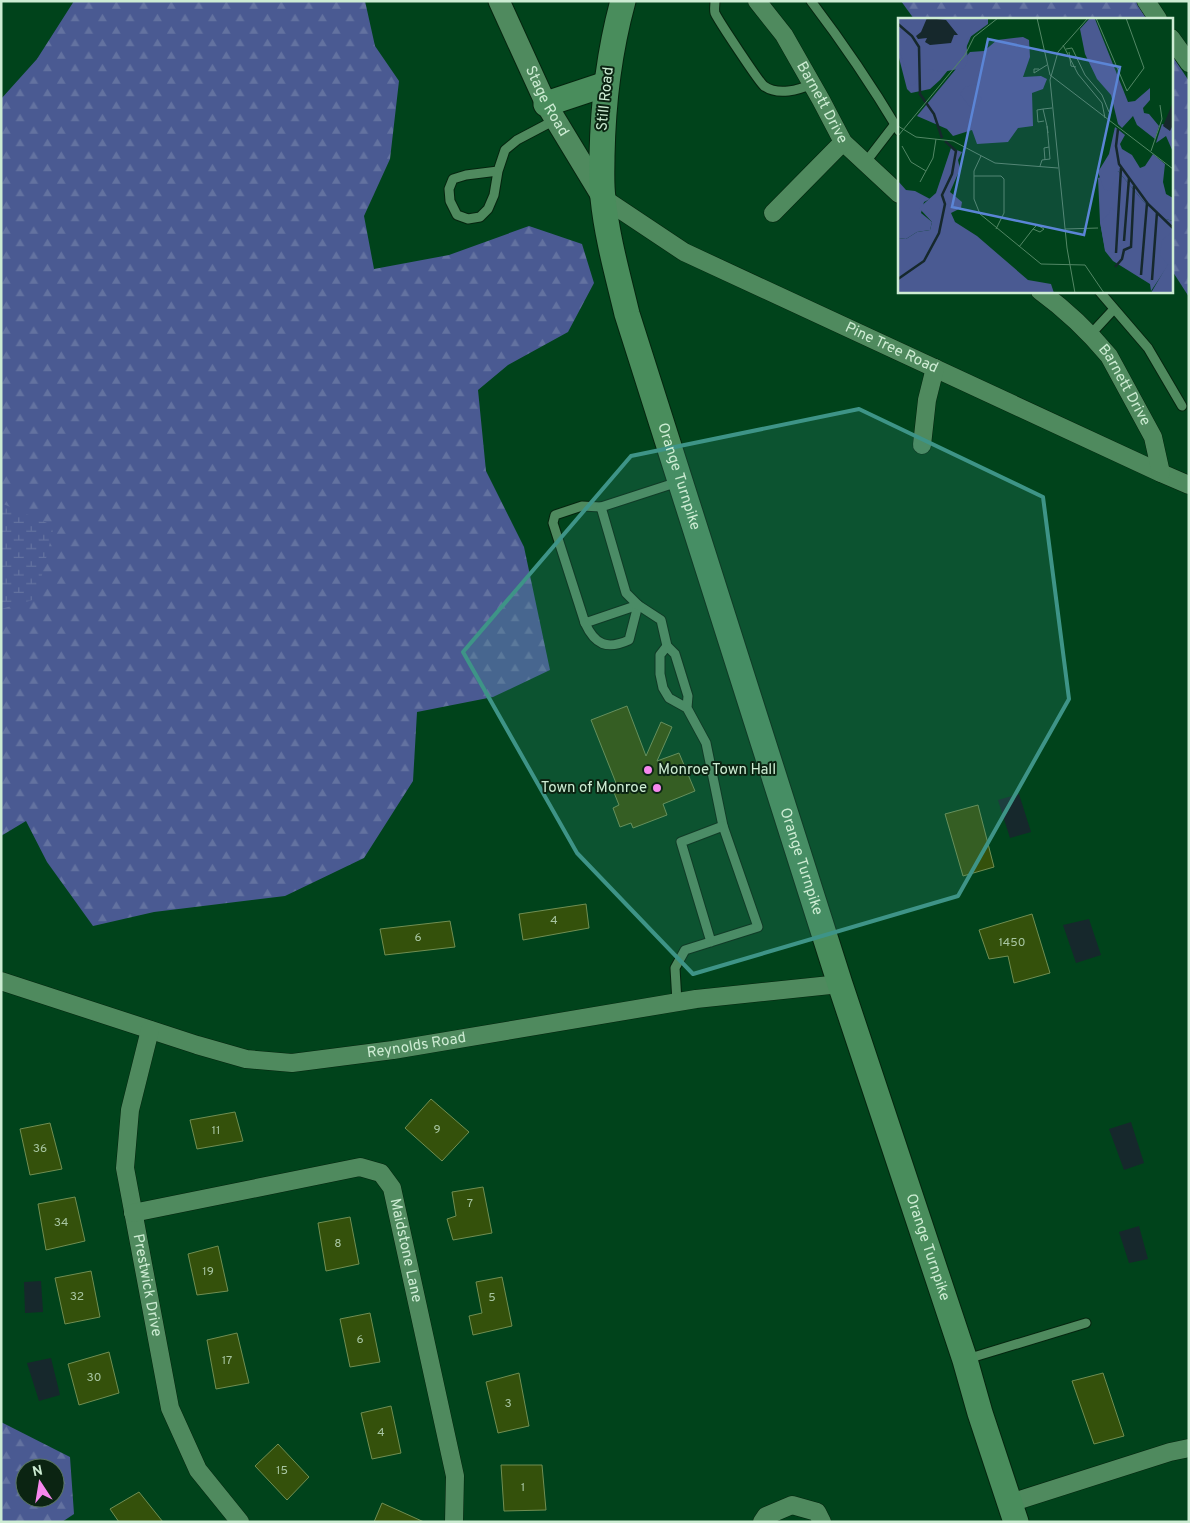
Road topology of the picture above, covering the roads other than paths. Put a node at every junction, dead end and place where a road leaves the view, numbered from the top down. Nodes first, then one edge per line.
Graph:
1 (499, 1) edge
2 (623, 1) edge
3 (714, 1) edge
4 (756, 1) edge
5 (811, 1) edge
6 (1146, 1) edge
7 (1157, 18) edge
8 (1172, 39) edge
9 (1189, 63) edge
10 (606, 84) junction
11 (812, 84) junction
12 (551, 112) junction
13 (897, 128) edge
14 (843, 142) junction
15 (865, 163) junction
16 (498, 171) junction
17 (898, 193) edge
18 (603, 198) junction
19 (773, 213) dead end
20 (1041, 292) edge
21 (1100, 292) edge
22 (1114, 309) junction
23 (1090, 335) junction
24 (935, 368) junction
25 (1182, 406) dead end
26 (922, 445) dead end
27 (1161, 473) junction
28 (680, 482) junction
29 (1189, 485) edge
30 (601, 506) junction
31 (638, 604) junction
32 (585, 623) junction
33 (667, 646) junction
34 (687, 708) junction
35 (723, 826) junction
36 (711, 942) junction
37 (1, 980) edge
38 (840, 984) junction
39 (677, 1002) junction
40 (150, 1030) junction
41 (133, 1213) junction
42 (1086, 1323) dead end
43 (965, 1360) junction
44 (1189, 1448) edge
45 (1013, 1513) edge
46 (240, 1522) edge
47 (454, 1522) edge
48 (762, 1522) edge
49 (822, 1522) edge

1 - 12 street, Stage Road
2 - 10 main road, Still Road
3 - 11 lane
4 - 11 street, Barnett Drive
5 - 13 lane
6 - 7 street
8 - 9 street
10 - 12 main road
10 - 18 main road, Still Road
11 - 14 street, Barnett Drive
12 - 16 lane
12 - 18 street, Stage Road
13 - 15 lane
14 - 15 street, Barnett Drive
14 - 19 street
15 - 17 street, Barnett Drive
16 - 16 lane
18 - 24 street, Pine Tree Road
18 - 28 main road, Orange Turnpike
20 - 23 street, Barnett Drive
21 - 22 lane
22 - 23 lane
22 - 25 lane
23 - 27 street, Barnett Drive
24 - 26 street
24 - 27 street, Pine Tree Road
27 - 29 street, Pine Tree Road
28 - 30 lane
28 - 38 main road, Orange Turnpike
30 - 31 lane
30 - 32 lane
31 - 32 lane
31 - 32 lane
31 - 33 lane
33 - 34 lane
33 - 34 lane
34 - 35 lane
35 - 36 lane
35 - 36 lane
36 - 39 lane
37 - 40 street, Reynolds Road
38 - 39 street, Reynolds Road
38 - 43 main road, Orange Turnpike
39 - 40 street, Reynolds Road
40 - 41 street, Prestwick Drive
41 - 46 street, Prestwick Drive
41 - 47 street, Maidstone Lane
42 - 43 lane
43 - 45 main road, Orange Turnpike
44 - 45 street
48 - 49 street

